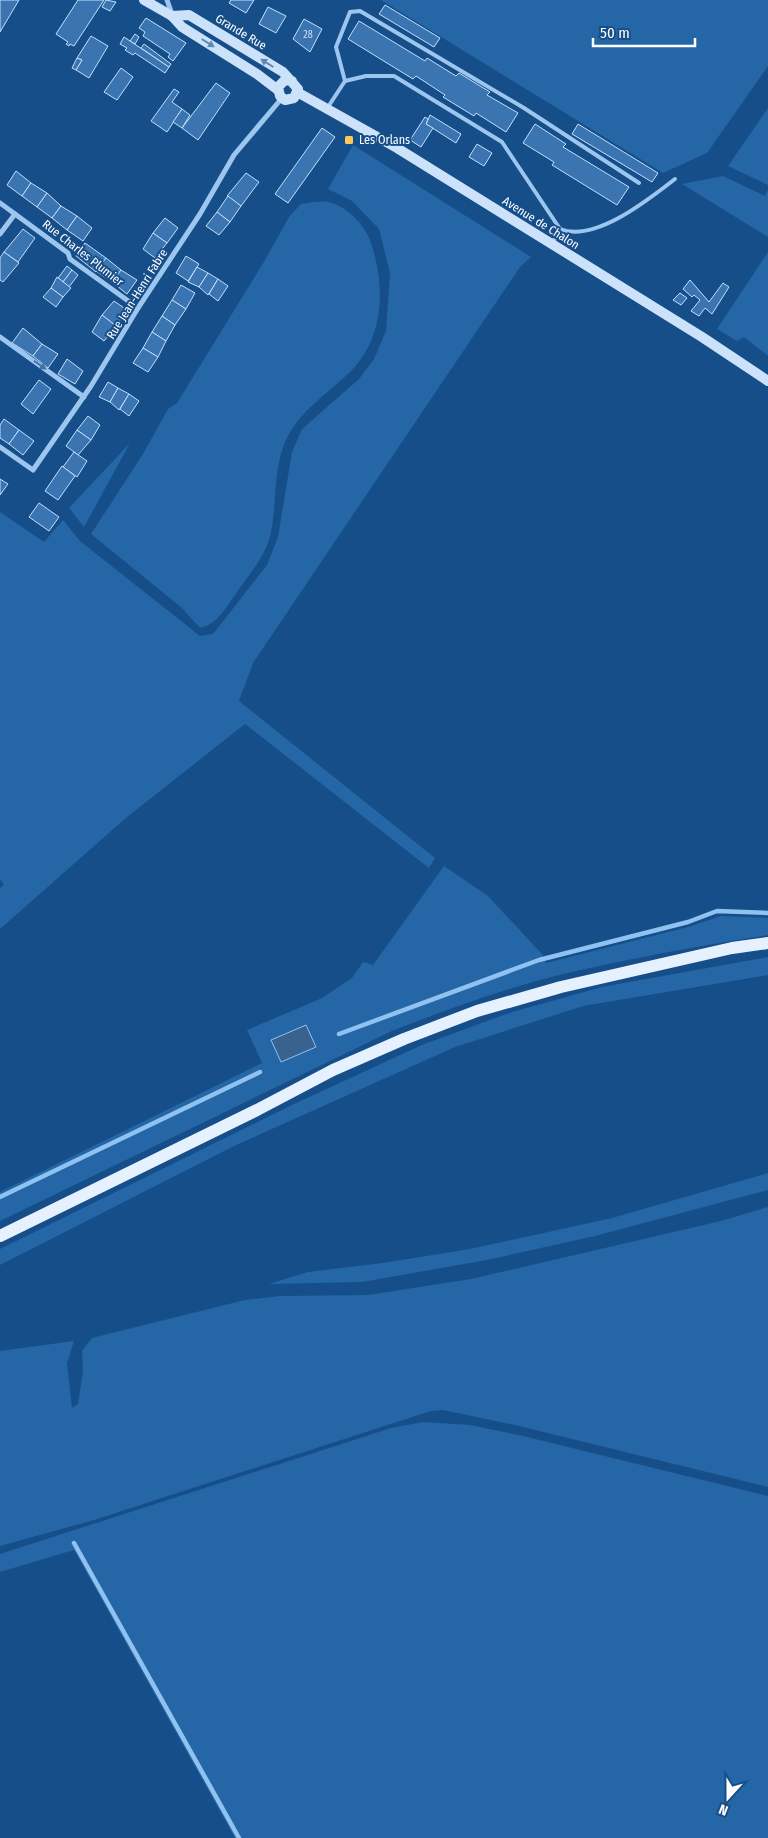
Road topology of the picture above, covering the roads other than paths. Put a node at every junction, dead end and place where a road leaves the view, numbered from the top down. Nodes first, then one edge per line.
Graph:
1 (144, 0) edge
2 (168, 0) edge
3 (172, 16) junction
4 (292, 81) junction
5 (345, 81) junction
6 (298, 92) junction
7 (280, 94) junction
8 (327, 108) junction
9 (675, 179) dead end
10 (639, 183) dead end
11 (0, 203) edge
12 (15, 214) junction
13 (560, 229) junction
14 (0, 234) edge
15 (552, 244) junction
16 (138, 308) junction
17 (0, 337) edge
18 (768, 381) edge
19 (84, 397) junction
20 (0, 447) edge
21 (768, 943) edge
22 (0, 1236) edge

1 - 3 main road, Grande Rue
2 - 3 street
4 -> 3 main road, Grande Rue
3 -> 7 main road, Grande Rue
4 - 6 main road
4 - 7 main road
5 - 8 lane
5 - 10 lane
5 - 13 lane
6 - 7 main road
6 - 8 main road, Avenue de Chalon
7 - 16 street, Rue Jean-Henri Fabre
8 - 15 main road, Avenue de Chalon
9 - 13 lane
11 - 12 street, Rue Charles Plumier
12 - 14 street
12 - 16 street, Rue Charles Plumier
13 - 15 lane
15 - 18 main road, Avenue de Chalon
16 - 19 street, Rue Jean-Henri Fabre
17 -> 19 street
19 - 20 street, Rue Jean-Henri Fabre
21 - 22 main road

